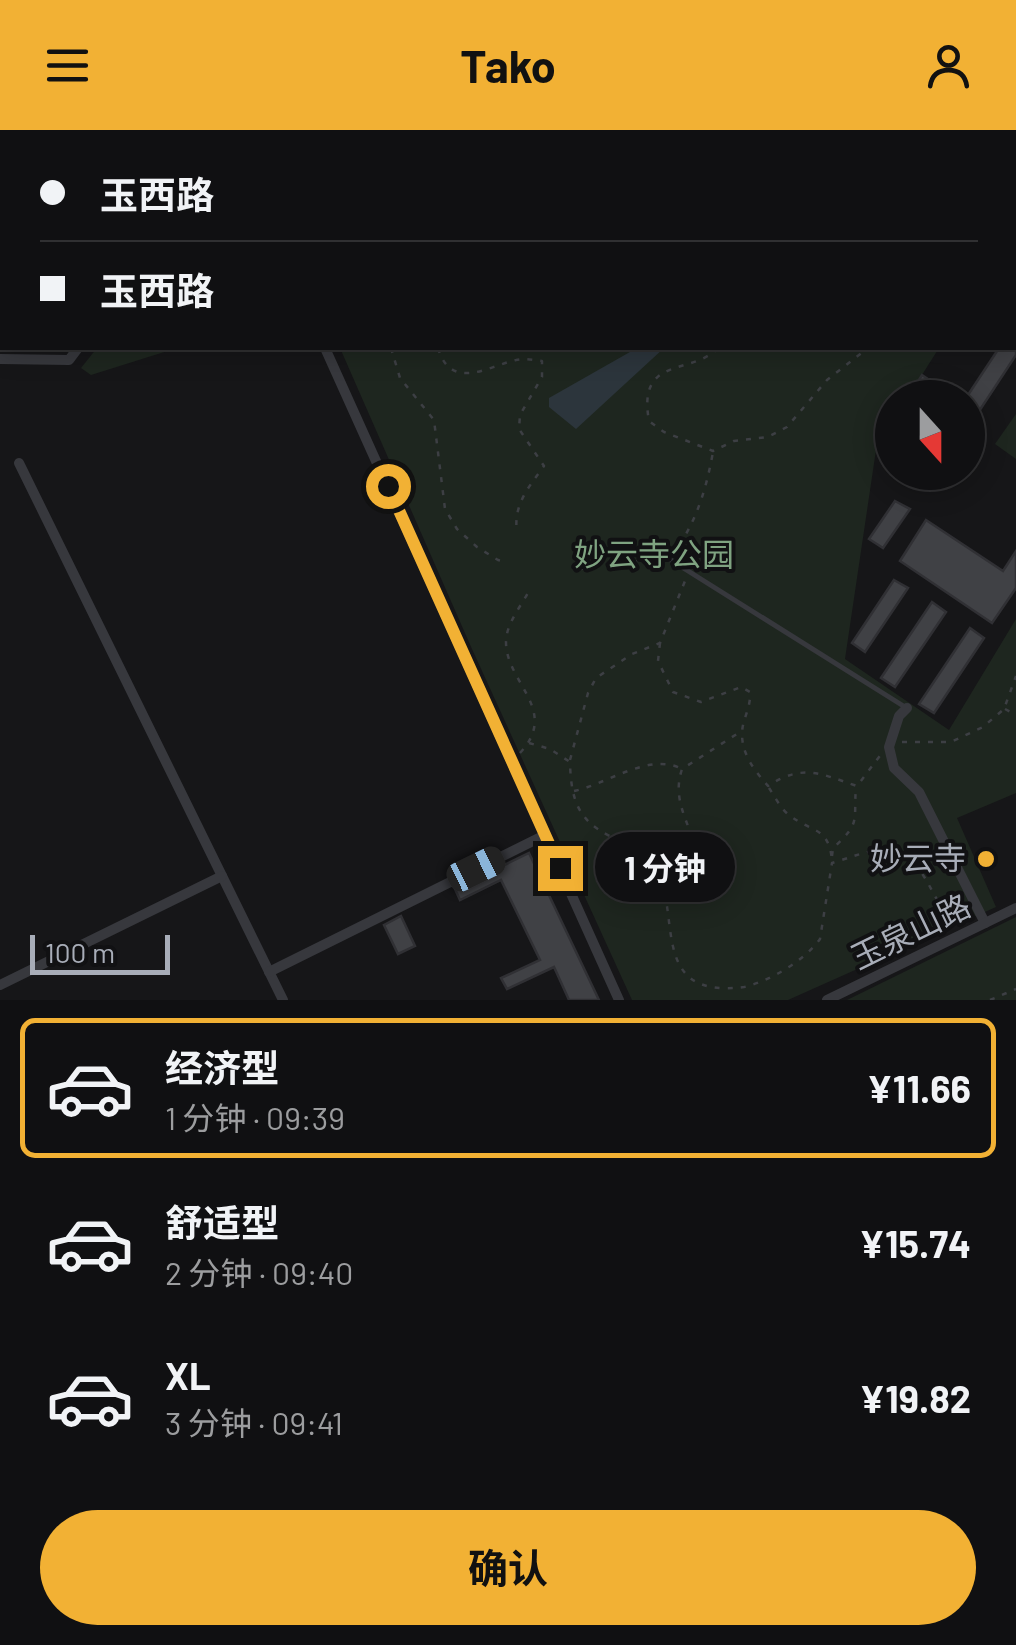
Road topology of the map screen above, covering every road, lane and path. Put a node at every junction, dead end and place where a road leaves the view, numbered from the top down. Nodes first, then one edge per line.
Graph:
1 (76, 350) edge
2 (326, 350) edge
3 (392, 350) edge
4 (438, 350) edge
5 (716, 350) edge
6 (865, 350) edge
7 (0, 359) edge
8 (713, 450) junction
9 (19, 463) dead end
10 (517, 533) dead end
11 (669, 559) junction
12 (506, 562) dead end
13 (581, 569) dead end
14 (689, 571) junction
15 (529, 591) dead end
16 (660, 643) junction
17 (1016, 676) edge
18 (907, 708) joint
19 (1004, 709) junction
20 (1016, 715) edge
21 (742, 731) junction
22 (529, 743) junction
23 (889, 747) junction
24 (512, 762) junction
25 (570, 762) junction
26 (682, 769) junction
27 (768, 786) junction
28 (856, 786) junction
29 (572, 792) junction
30 (545, 835) junction
31 (832, 862) junction
32 (222, 876) junction
33 (666, 888) junction
34 (974, 903) junction
35 (1016, 908) edge
36 (984, 923) junction
37 (269, 972) junction
38 (0, 985) edge
39 (1016, 989) edge
40 (282, 1000) edge
41 (619, 1000) edge
42 (827, 1000) edge
43 (990, 1000) edge

1 - 7 street
2 - 24 street
3 - 12 path
4 - 10 path
5 - 8 path
6 - 8 path
8 - 11 path
9 - 32 street
11 - 13 path
11 - 14 lane
14 - 16 path
14 - 18 lane
15 - 22 path
16 - 21 path
16 - 25 path
17 - 19 path
18 - 23 street
19 - 20 path
19 - 23 path
21 - 26 path
21 - 27 path
22 - 24 path
22 - 25 path
23 - 28 path
23 - 34 street
24 - 30 street
25 - 29 path
26 - 29 path
26 - 33 path
27 - 28 path
27 - 31 path
28 - 31 path
29 - 33 path
30 - 37 street
30 - 41 street
31 - 33 path
31 - 34 path
32 - 37 street
32 - 38 street
34 - 36 street
35 - 36 street, 玉泉山路
36 - 42 street, 玉泉山路
37 - 40 street
39 - 43 path

